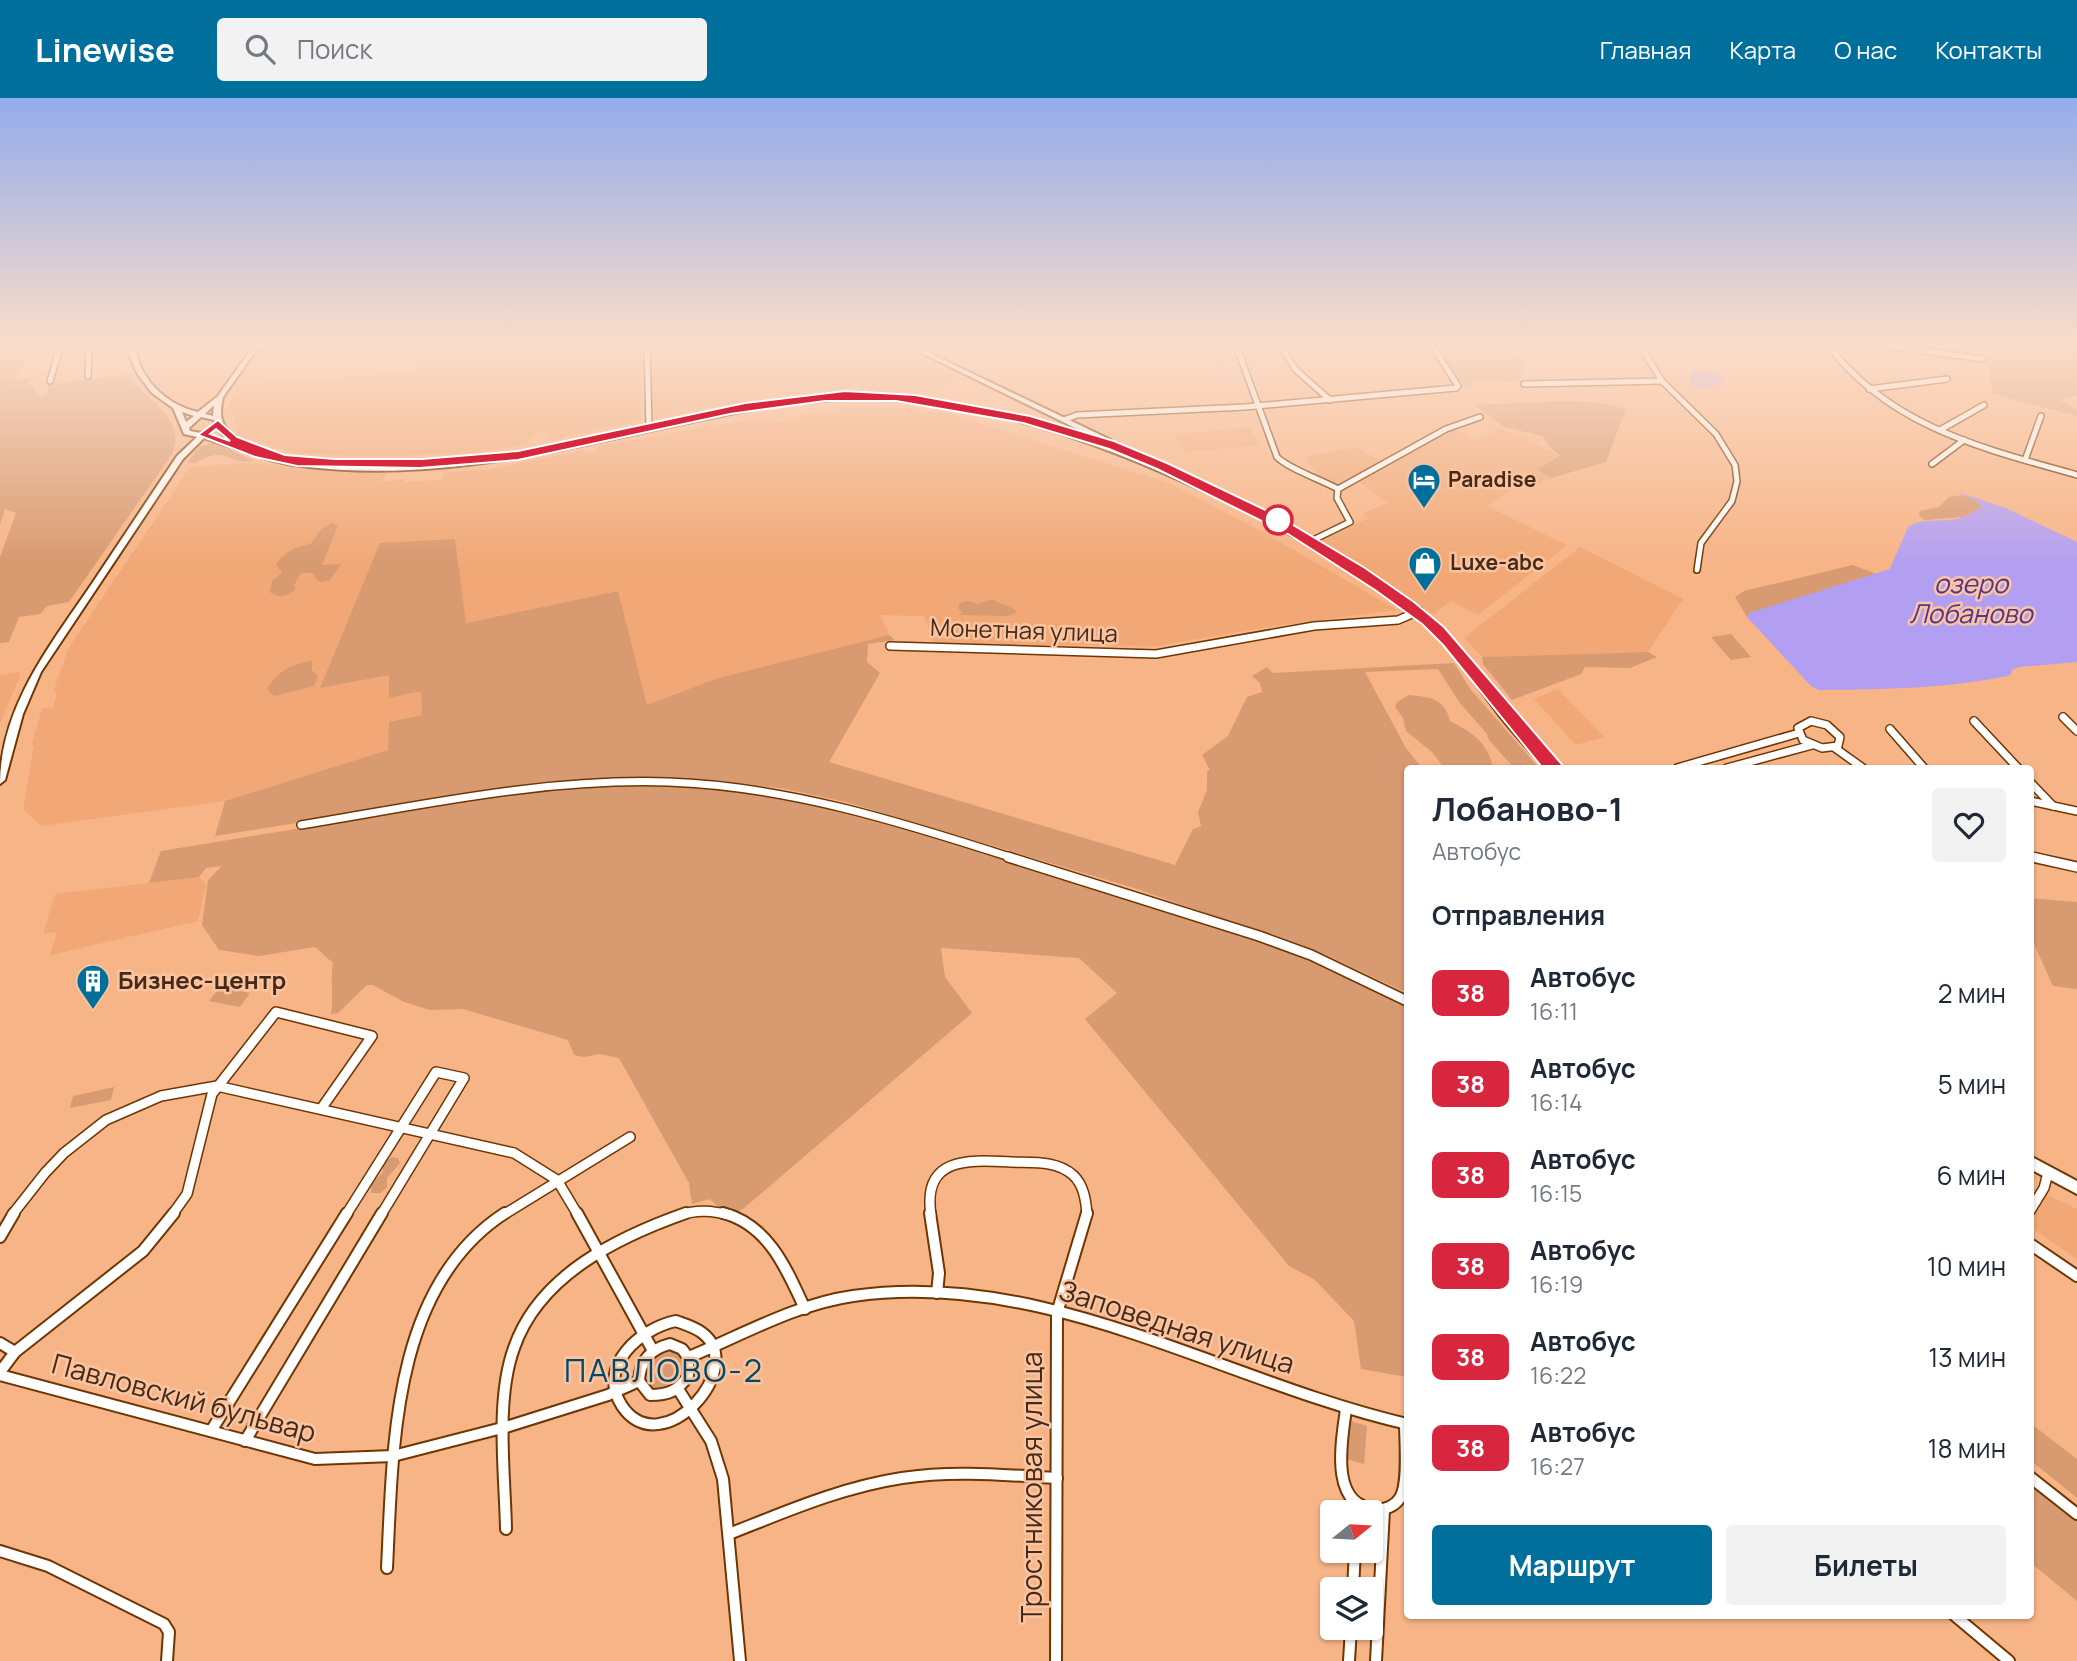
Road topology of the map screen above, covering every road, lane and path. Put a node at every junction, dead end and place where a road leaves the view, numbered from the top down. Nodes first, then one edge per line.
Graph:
1 (181, 418) edge
2 (197, 418) joint
3 (647, 418) edge
4 (689, 418) edge
5 (701, 418) edge
6 (1011, 418) edge
7 (1019, 418) edge
8 (1069, 418) edge
9 (1263, 418) edge
10 (1475, 418) edge
11 (1700, 418) edge
12 (1916, 418) edge
13 (1962, 418) edge
14 (2041, 418) edge
15 (1066, 419) joint
16 (215, 420) junction
17 (649, 426) junction
18 (1941, 430) junction
19 (188, 431) junction
20 (206, 432) junction
21 (1081, 433) junction
22 (220, 439) junction
23 (1964, 440) junction
24 (188, 450) junction
25 (180, 458) junction
26 (2025, 460) junction
27 (1932, 464) dead end
28 (2077, 475) edge
29 (1338, 489) junction
30 (1311, 541) junction
31 (1697, 570) dead end
32 (1417, 612) junction
33 (890, 646) dead end
34 (2063, 717) dead end
35 (1974, 721) dead end
36 (1890, 729) dead end
37 (2077, 731) edge
38 (1798, 733) junction
39 (1812, 745) junction
40 (1835, 748) junction
41 (1548, 765) edge
42 (1556, 765) edge
43 (1694, 765) edge
44 (1738, 765) edge
45 (1859, 765) edge
46 (1921, 765) edge
47 (2015, 765) edge
48 (0, 780) edge
49 (2034, 786) edge
50 (2034, 802) edge
51 (2053, 806) junction
52 (2077, 811) edge
53 (302, 825) dead end
54 (2034, 857) edge
55 (2077, 867) edge
56 (1404, 1000) edge
57 (217, 1086) junction
58 (321, 1109) junction
59 (401, 1127) junction
60 (430, 1133) junction
61 (630, 1137) dead end
62 (2034, 1164) edge
63 (2048, 1172) junction
64 (557, 1180) junction
65 (2077, 1188) edge
66 (2034, 1204) edge
67 (0, 1237) edge
68 (2034, 1247) edge
69 (600, 1251) junction
70 (2077, 1276) edge
71 (937, 1293) junction
72 (805, 1308) junction
73 (1057, 1312) junction
74 (643, 1332) junction
75 (0, 1343) edge
76 (713, 1348) junction
77 (652, 1349) junction
78 (15, 1352) junction
79 (689, 1357) junction
80 (0, 1373) edge
81 (639, 1381) junction
82 (678, 1389) junction
83 (616, 1392) junction
84 (692, 1409) junction
85 (1346, 1409) junction
86 (1404, 1424) edge
87 (506, 1427) junction
88 (211, 1431) junction
89 (245, 1441) junction
90 (393, 1456) junction
91 (1404, 1469) edge
92 (1056, 1478) junction
93 (2034, 1480) edge
94 (1353, 1500) edge
95 (1384, 1510) joint
96 (2077, 1514) edge
97 (506, 1529) dead end
98 (729, 1534) junction
99 (0, 1551) edge
100 (387, 1568) dead end
101 (1959, 1619) edge
102 (1350, 1640) edge
103 (167, 1661) edge
104 (740, 1661) edge
105 (1056, 1661) edge
106 (1349, 1661) edge
107 (1376, 1661) edge
108 (2009, 1661) edge

1 - 19 main road
2 - 16 main road
2 - 19 main road
3 - 17 street
4 - 17 main road
5 - 22 main road
6 - 21 main road
7 - 21 main road
8 - 15 street
9 - 29 street
10 - 29 street
11 - 31 street
12 - 18 street
13 - 18 street
14 - 26 street
15 - 21 main road
16 - 17 main road
16 - 20 main road
18 - 23 street
19 - 20 main road
19 - 25 main road
20 - 22 main road
20 - 24 main road
21 - 30 main road
21 - 30 main road
22 - 24 main road
23 - 26 street
23 - 27 street
24 - 25 main road
25 - 48 main road
26 - 28 street
29 - 30 street
30 - 32 main road
32 - 33 street, Монетная улица
32 - 41 main road
32 - 42 main road
34 - 37 street
35 - 47 street
36 - 46 street
38 - 39 street
38 - 40 street
38 - 43 street
39 - 40 street
39 - 44 street
40 - 45 street
49 - 51 street
50 - 51 street
51 - 52 street
53 - 56 street
54 - 55 street
57 - 58 street
57 - 58 street
57 - 67 street
57 - 78 street
58 - 59 street
59 - 60 street
59 - 60 street
59 - 88 street
60 - 64 street
60 - 89 street
61 - 64 street
62 - 63 main road
63 - 65 main road
63 - 66 street
64 - 69 street
64 - 90 street
68 - 70 street
69 - 72 street
69 - 74 street
69 - 87 street
71 - 72 street, Заповедная улица
71 - 73 street, Заповедная улица
71 - 73 street
72 - 76 street, Заповедная улица
73 - 85 street, Заповедная улица
73 - 92 street, Тростниковая улица
74 - 76 street
74 - 77 street
74 - 83 street
75 - 78 street
76 - 79 street, Заповедная улица
76 - 84 street
77 - 79 street
77 - 81 street
78 - 80 street
79 - 82 street
80 - 88 street, Павловский бульвар
81 - 82 street
81 - 83 street, Павловский бульвар
82 - 84 street
83 - 84 street
83 - 87 street, Павловский бульвар
84 - 98 street
85 - 86 street, Заповедная улица
85 - 94 street
87 - 90 street, Павловский бульвар
87 - 97 street
88 - 89 street, Павловский бульвар
89 - 90 street, Павловский бульвар
90 - 100 street
91 - 95 street
92 - 98 street
92 - 105 street, Тростниковая улица
93 - 96 street
95 - 107 street
98 - 104 street
99 - 103 street
101 - 108 street
102 - 106 street

